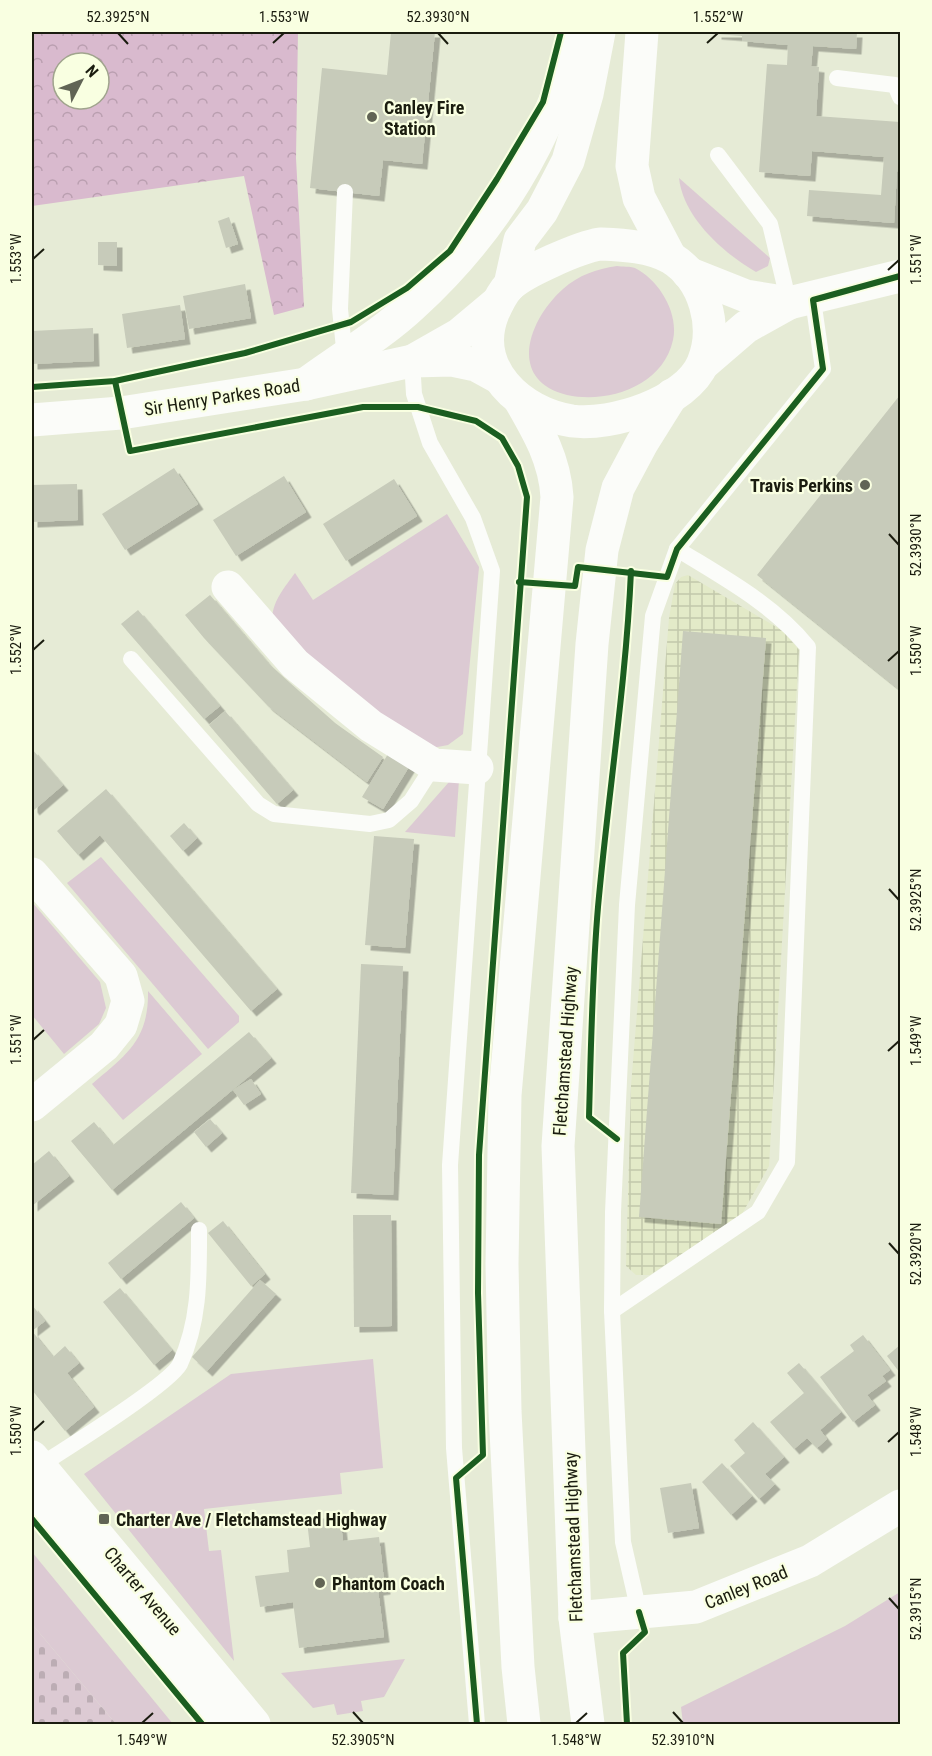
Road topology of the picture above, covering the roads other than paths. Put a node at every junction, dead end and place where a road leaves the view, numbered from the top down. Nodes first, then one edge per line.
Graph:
1 (577, 32) edge
2 (599, 32) edge
3 (642, 32) edge
4 (837, 78) dead end
5 (900, 97) edge
6 (718, 155) dead end
7 (345, 192) dead end
8 (679, 265) junction
9 (900, 276) edge
10 (503, 294) junction
11 (801, 301) junction
12 (412, 362) junction
13 (703, 364) junction
14 (346, 365) junction
15 (496, 376) junction
16 (672, 395) junction
17 (520, 400) junction
18 (32, 420) edge
19 (677, 549) junction
20 (228, 587) dead end
21 (132, 659) dead end
22 (434, 765) junction
23 (477, 768) junction
24 (32, 874) edge
25 (32, 1105) edge
26 (199, 1230) dead end
27 (612, 1311) junction
28 (34, 1473) edge
29 (900, 1506) edge
30 (639, 1612) junction
31 (575, 1618) junction
32 (223, 1725) edge
33 (254, 1725) edge
34 (477, 1725) edge
35 (524, 1725) edge
36 (588, 1725) edge

1 - 14 main road
2 - 10 main road
3 - 8 main road
4 - 5 lane
6 - 11 lane
7 - 14 lane
8 - 10 main road
8 - 11 main road
8 - 13 main road
9 - 11 main road
10 - 12 main road
10 - 15 main road
11 - 13 main road
11 - 19 lane
12 - 14 main road
12 - 15 main road
12 - 23 lane
13 - 16 main road
14 - 18 main road, Sir Henry Parkes Road
15 - 17 main road
16 - 17 main road
16 - 31 main road, Fletchamstead Highway
17 - 35 main road
19 - 27 lane
19 - 27 lane
20 - 22 main road
21 - 22 lane
22 - 23 main road
23 - 34 lane
24 - 25 main road
26 - 28 lane
27 - 30 lane
28 - 32 main road, Charter Avenue
28 - 33 main road, Charter Avenue
29 - 30 main road, Canley Road
30 - 31 main road, Canley Road
31 - 36 main road, Fletchamstead Highway

